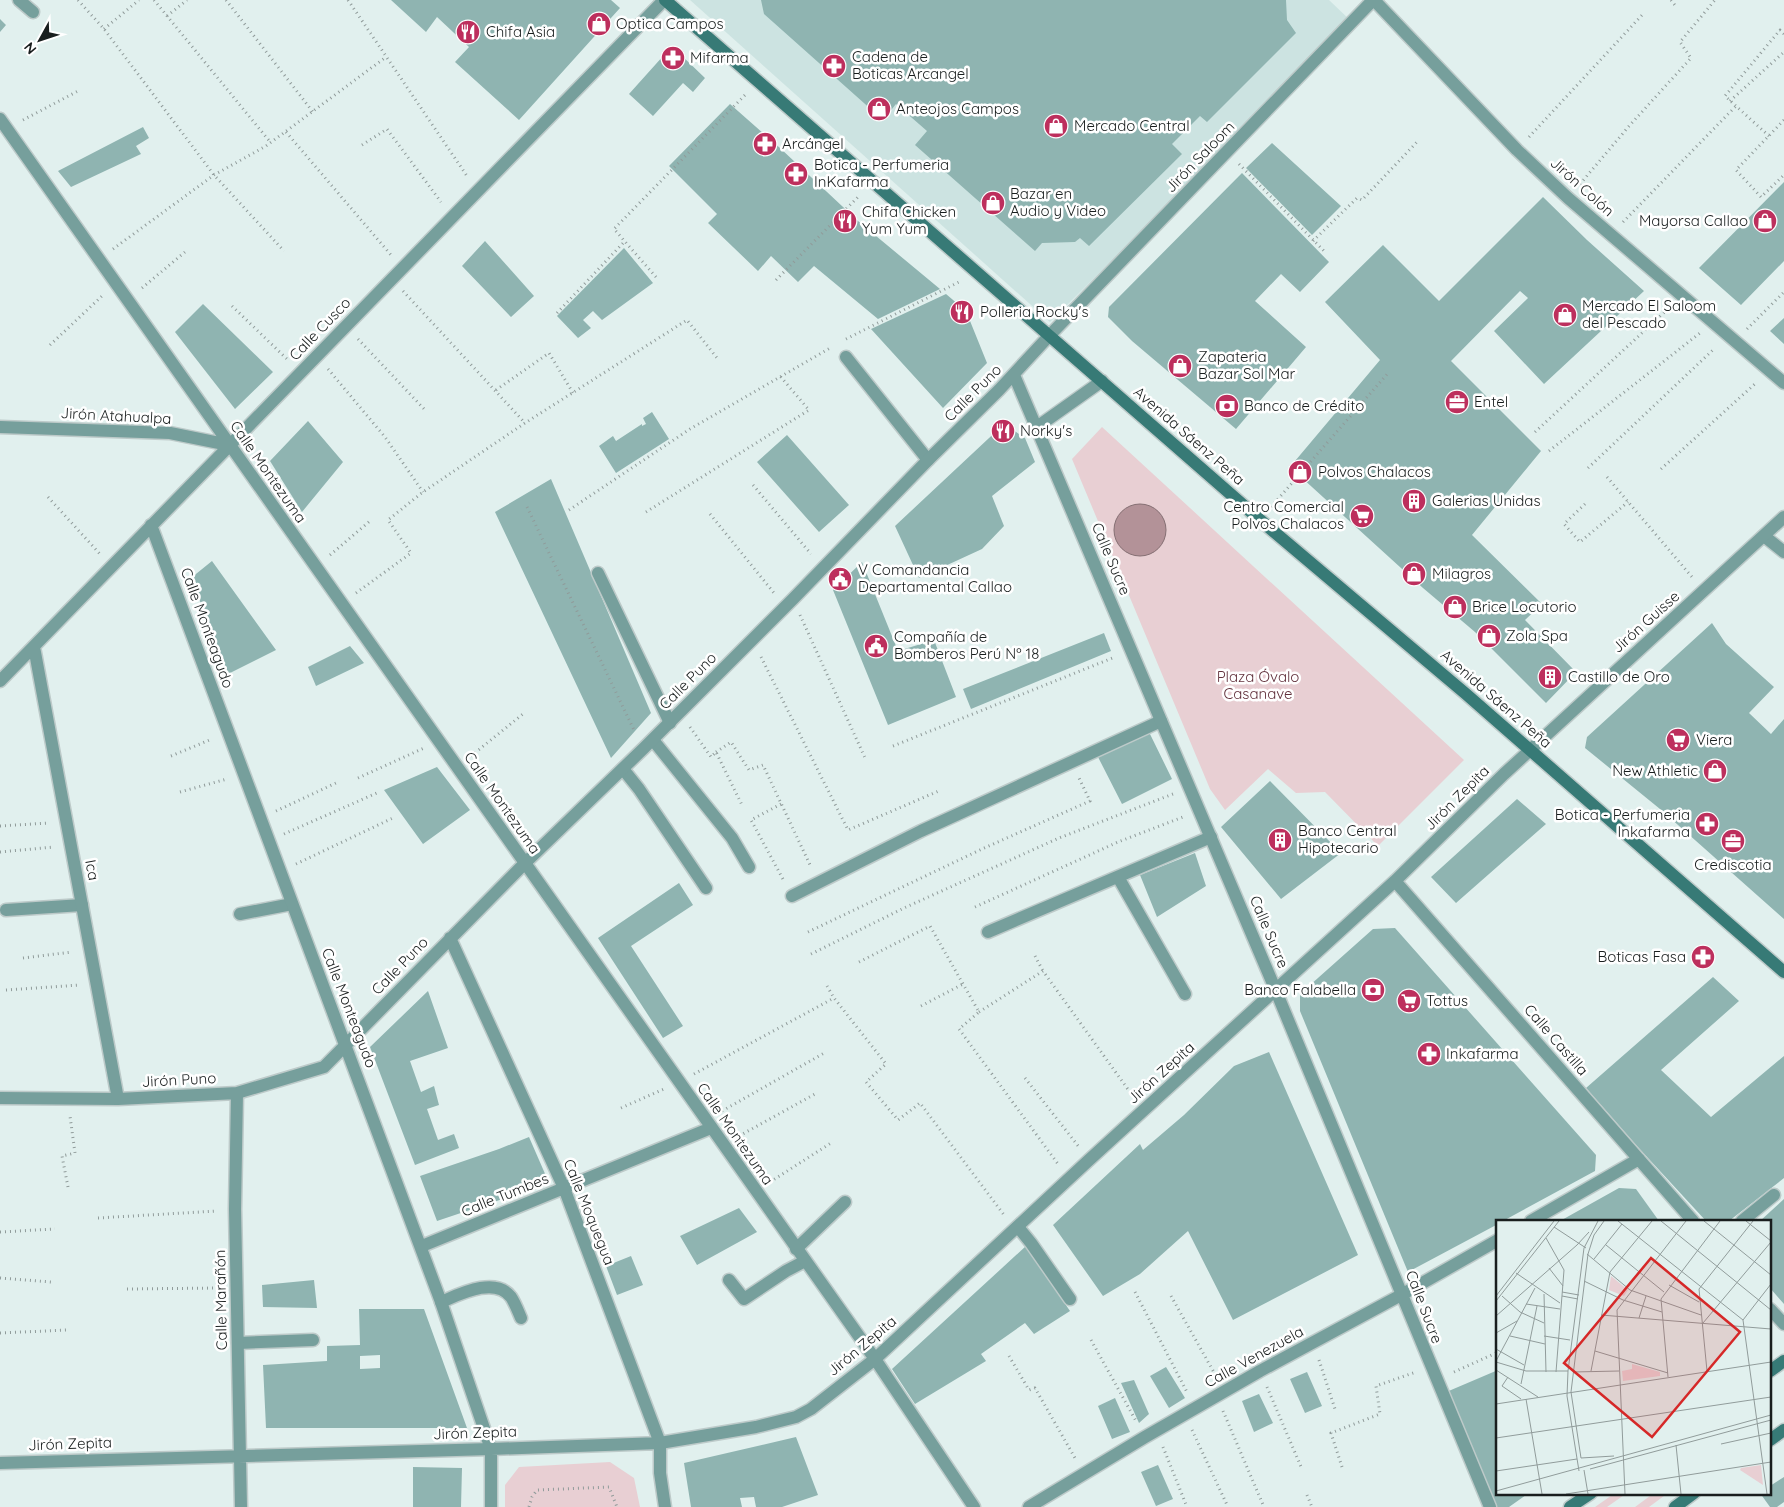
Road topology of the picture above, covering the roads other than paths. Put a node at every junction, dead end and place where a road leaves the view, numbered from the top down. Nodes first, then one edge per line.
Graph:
1 (19, 0) edge
2 (664, 0) edge
3 (1373, 0) edge
4 (33, 12) dead end
5 (3, 124) edge
6 (1049, 336) junction
7 (846, 357) dead end
8 (1014, 374) junction
9 (1102, 382) junction
10 (1784, 383) edge
11 (0, 427) edge
12 (1037, 427) junction
13 (229, 445) junction
14 (928, 460) junction
15 (1784, 517) edge
16 (151, 525) junction
17 (1764, 536) junction
18 (1784, 552) edge
19 (598, 573) dead end
20 (34, 647) junction
21 (0, 681) edge
22 (1161, 721) junction
23 (670, 722) junction
24 (653, 740) junction
25 (1530, 750) junction
26 (623, 769) junction
27 (1211, 837) junction
28 (525, 863) junction
29 (749, 867) dead end
30 (1118, 876) junction
31 (1395, 881) junction
32 (706, 888) dead end
33 (792, 896) road end
34 (292, 904) junction
35 (82, 906) junction
36 (6, 910) dead end
37 (240, 914) dead end
38 (988, 932) dead end
39 (450, 938) junction
40 (1784, 972) edge
41 (1276, 991) junction
42 (1185, 994) dead end
43 (346, 1045) junction
44 (237, 1093) junction
45 (0, 1098) edge
46 (118, 1099) junction
47 (709, 1125) junction
48 (1639, 1159) junction
49 (564, 1188) junction
50 (1774, 1195) dead end
51 (845, 1202) dead end
52 (1533, 1220) edge
53 (1692, 1220) edge
54 (1743, 1220) edge
55 (1016, 1229) junction
56 (1496, 1241) edge
57 (422, 1246) junction
58 (796, 1249) junction
59 (805, 1261) junction
60 (729, 1280) dead end
61 (1403, 1294) junction
62 (1070, 1299) dead end
63 (442, 1302) junction
64 (1772, 1311) edge
65 (522, 1318) dead end
66 (1784, 1324) edge
67 (313, 1340) dead end
68 (238, 1343) junction
69 (875, 1359) junction
70 (1784, 1361) edge
71 (1772, 1370) edge
72 (1784, 1430) edge
73 (1772, 1439) edge
74 (660, 1443) junction
75 (491, 1449) junction
76 (240, 1456) junction
77 (0, 1463) edge
78 (1590, 1494) edge
79 (1693, 1494) edge
80 (241, 1507) edge
81 (491, 1507) edge
82 (665, 1507) edge
83 (974, 1507) edge
84 (1029, 1507) edge
85 (1490, 1507) edge
86 (1570, 1507) edge
87 (1675, 1507) edge

1 - 4 street
2 - 6 street, Avenida Sáenz Peña
2 - 13 street, Calle Cusco
3 - 6 street, Jirón Saloom
3 - 10 street, Jirón Colón
5 - 13 street, Calle Montezuma
6 - 8 street, Calle Puno
6 - 9 street, Avenida Sáenz Peña
7 - 14 street
8 - 12 street, Calle Sucre
8 - 14 street, Calle Puno
9 - 12 street
9 - 25 street, Avenida Sáenz Peña
11 - 13 street, Jirón Atahualpa
12 - 22 street, Calle Sucre
13 - 16 street, Calle Cusco
13 - 28 street, Calle Montezuma
14 - 23 street, Calle Puno
15 - 17 street, Jirón Guisse
16 - 20 street, Calle Cusco
16 - 34 street, Calle Monteagudo
17 - 18 street
17 - 25 street, Jirón Guisse
19 - 23 street
20 - 21 street, Calle Cusco
20 - 35 street, Ica
22 - 27 street, Calle Sucre
22 - 33 street
23 - 24 street, Calle Puno
24 - 26 street, Calle Puno
24 - 29 street
25 - 31 street, Jirón Zepita
25 - 40 street, Avenida Sáenz Peña
26 - 28 street, Calle Puno
26 - 32 street
27 - 30 street
27 - 41 street, Calle Sucre
28 - 39 street, Calle Puno
28 - 47 street, Calle Montezuma
30 - 38 street
30 - 42 street
31 - 41 street, Jirón Zepita
31 - 48 street, Calle Castilla
34 - 37 street
34 - 43 street, Calle Monteagudo
35 - 36 street
35 - 46 street, Ica
39 - 43 street, Calle Puno
39 - 49 street, Calle Moquegua
41 - 55 street, Jirón Zepita
41 - 61 street, Calle Sucre
43 - 44 street, Jirón Puno
43 - 57 street, Calle Monteagudo
44 - 46 street, Jirón Puno
44 - 68 street, Calle Marañón
45 - 46 street, Jirón Puno
47 - 49 street, Calle Tumbes
47 - 58 street, Calle Montezuma
48 - 52 street
48 - 53 street, Calle Castilla
49 - 57 street, Calle Tumbes
49 - 74 street, Calle Moquegua
50 - 54 street
51 - 58 street
55 - 62 street
55 - 69 street, Jirón Zepita
56 - 61 street, Calle Venezuela
57 - 63 street, Calle Monteagudo
58 - 59 street, Calle Montezuma
59 - 60 street
59 - 69 street, Calle Montezuma
61 - 84 street, Calle Venezuela
61 - 85 street, Calle Sucre
63 - 65 street
63 - 75 street, Calle Monteagudo
64 - 66 street
67 - 68 street
68 - 76 street, Calle Marañón
69 - 74 street, Jirón Zepita
69 - 83 street, Calle Montezuma
70 - 71 street
72 - 73 street
74 - 75 street, Jirón Zepita
74 - 82 street, Calle Moquegua
75 - 76 street, Jirón Zepita
75 - 81 street, Calle Monteagudo
76 - 77 street, Jirón Zepita
76 - 80 street, Calle Marañón
78 - 86 street
79 - 87 street

